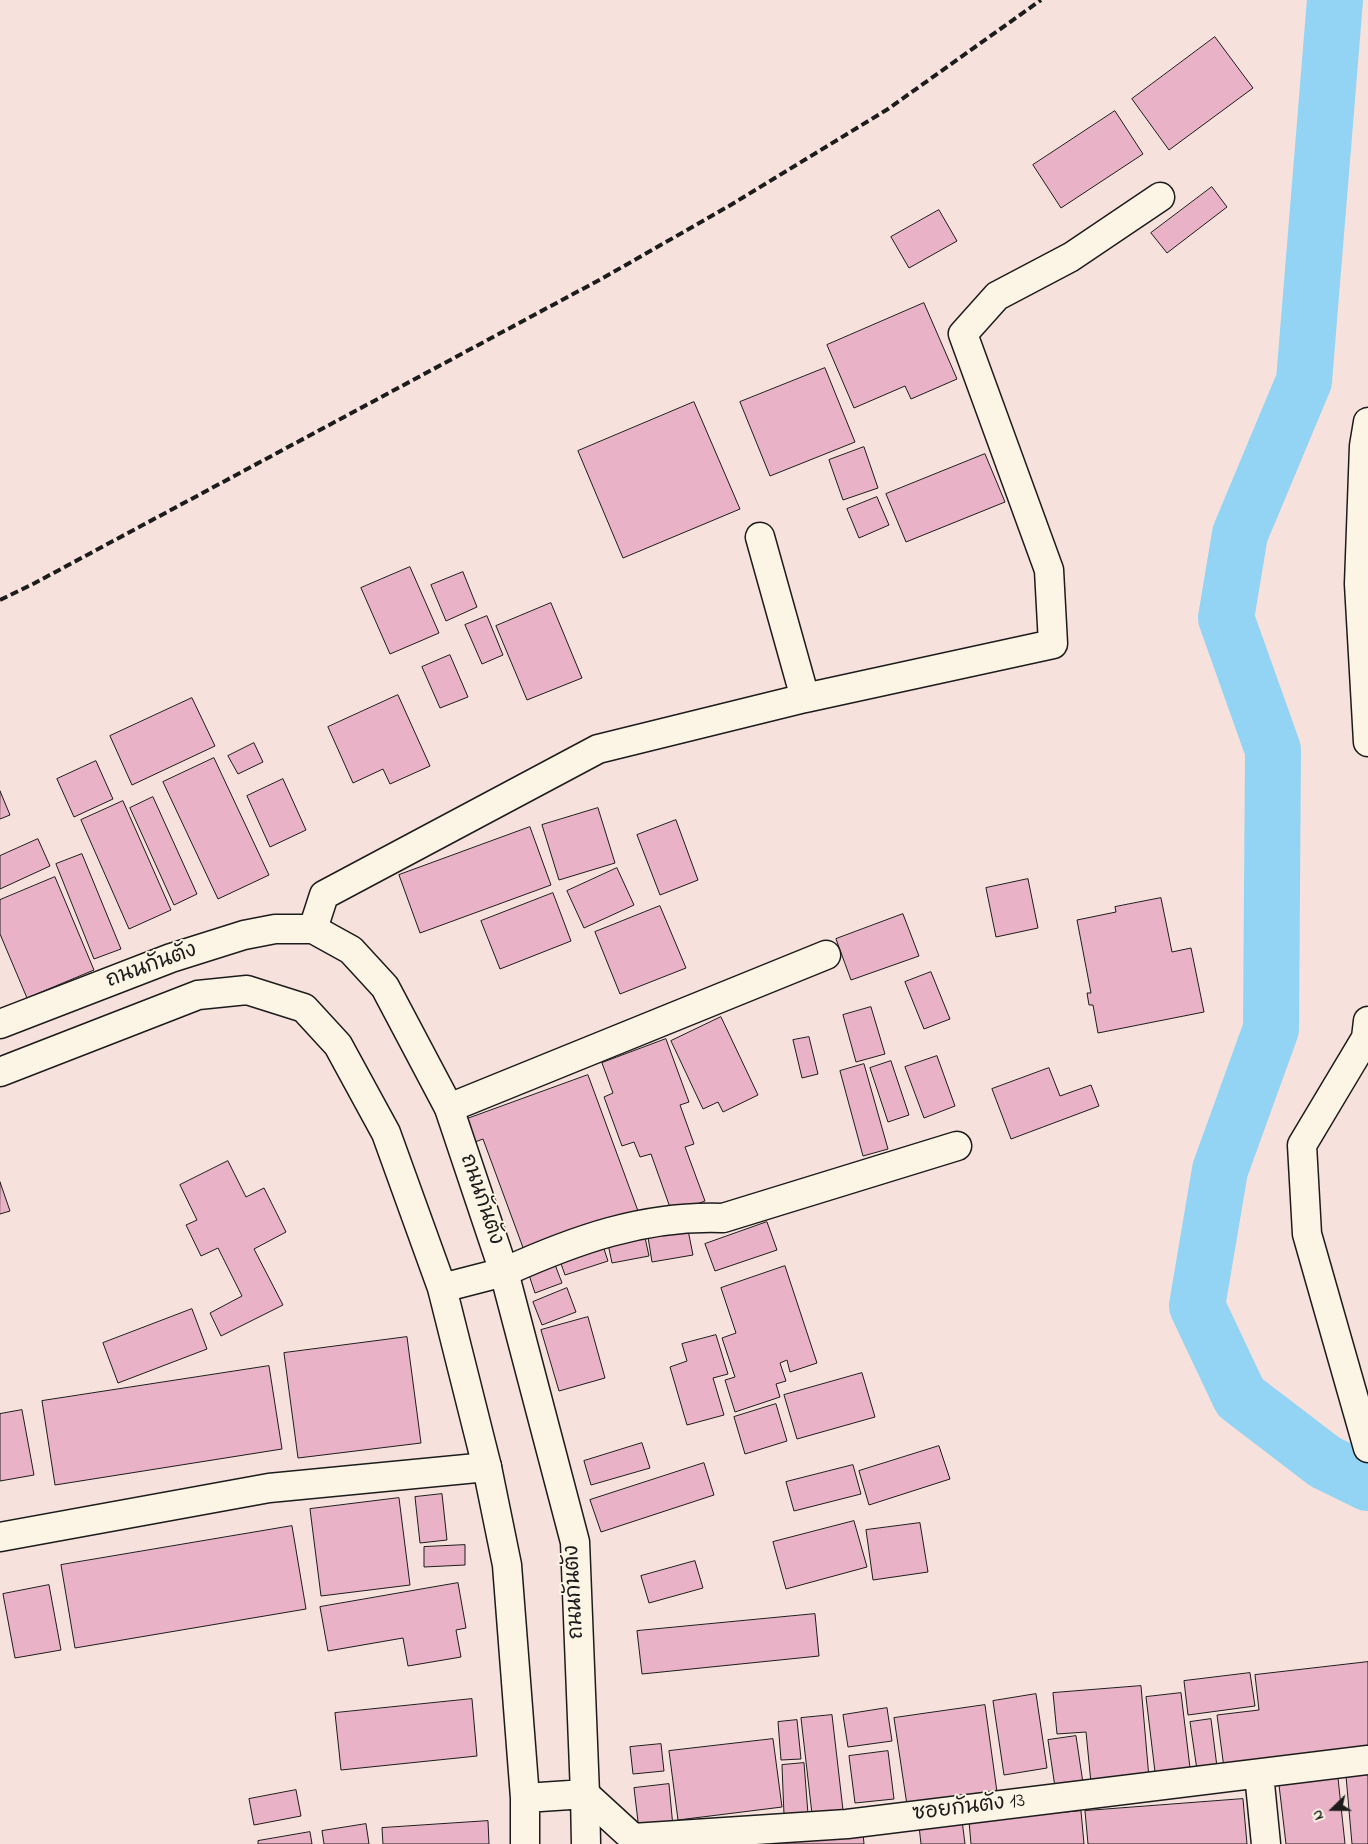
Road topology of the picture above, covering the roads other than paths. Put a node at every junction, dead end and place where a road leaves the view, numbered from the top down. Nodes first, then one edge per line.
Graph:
1 (1160, 197) dead end
2 (1368, 422) edge
3 (760, 537) dead end
4 (805, 698) junction
5 (1368, 742) edge
6 (313, 928) junction
7 (826, 956) dead end
8 (1368, 1021) edge
9 (0, 1024) edge
10 (0, 1072) edge
11 (448, 1108) junction
12 (957, 1146) dead end
13 (504, 1272) junction
14 (442, 1288) junction
15 (1368, 1448) edge
16 (487, 1467) junction
17 (0, 1537) edge
18 (1368, 1760) edge
19 (1259, 1774) junction
20 (585, 1794) junction
21 (525, 1798) junction
22 (525, 1844) edge
23 (586, 1844) edge
24 (1266, 1844) edge

1 - 4 street
2 - 5 street
3 - 4 street
4 - 6 street
6 - 9 street, ถนนกันตัง
6 - 11 street, ถนนกันตัง
7 - 11 street
8 - 15 street
10 - 14 street, ถนนกันตัง
11 - 13 street, ถนนกันตัง
12 - 13 street
13 - 14 street
13 - 20 street, ถนนกันตัง
14 - 16 street, ถนนกันตัง
16 - 17 street
16 - 21 street, ถนนกันตัง
18 - 19 street, ซอยกันตัง 13
19 - 20 street, ซอยกันตัง 13
19 - 24 street
20 - 21 street
20 - 23 street, ถนนกันตัง
21 - 22 street, ถนนกันตัง

